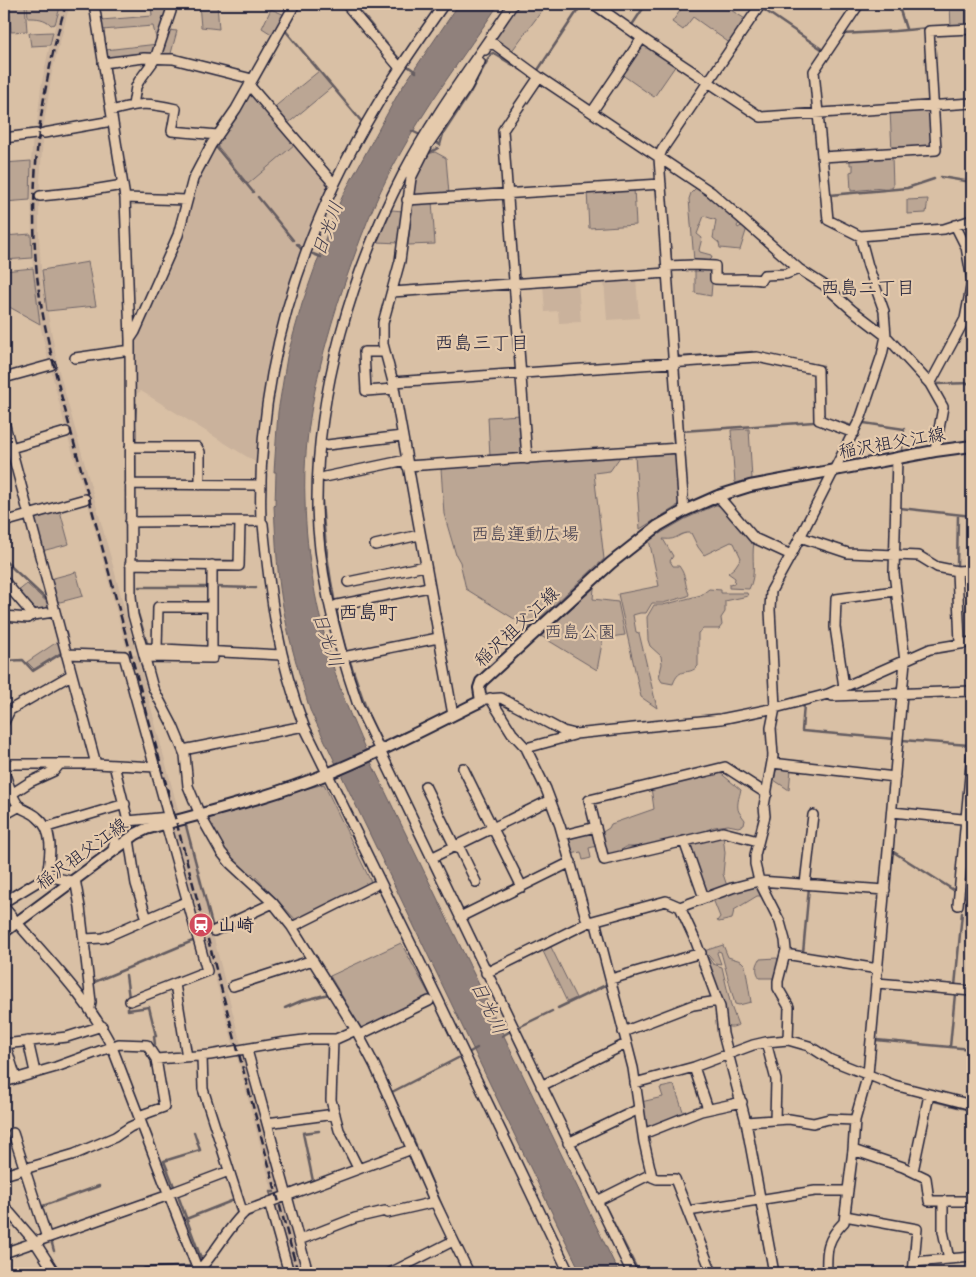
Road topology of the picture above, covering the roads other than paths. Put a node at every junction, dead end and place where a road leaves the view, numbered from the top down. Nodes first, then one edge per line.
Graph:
1 (94, 4) edge
2 (170, 4) edge
3 (295, 4) edge
4 (346, 4) edge
5 (444, 4) edge
6 (513, 4) edge
7 (594, 4) edge
8 (761, 4) edge
9 (860, 4) edge
10 (972, 30) edge
11 (642, 38) junction
12 (156, 59) junction
13 (103, 63) junction
14 (400, 68) junction
15 (539, 77) junction
16 (250, 82) junction
17 (708, 82) junction
18 (972, 103) edge
19 (133, 105) junction
20 (933, 106) junction
21 (592, 112) junction
22 (817, 113) junction
23 (112, 116) junction
24 (218, 135) junction
25 (4, 138) edge
26 (822, 157) junction
27 (659, 158) junction
28 (334, 184) junction
29 (661, 184) junction
30 (123, 185) junction
31 (508, 194) junction
32 (40, 196) dead end
33 (125, 198) junction
34 (187, 200) junction
35 (407, 200) junction
36 (972, 220) edge
37 (955, 225) junction
38 (860, 236) junction
39 (799, 269) junction
40 (667, 270) junction
41 (972, 281) edge
42 (514, 284) junction
43 (392, 292) junction
44 (969, 319) edge
45 (886, 336) junction
46 (130, 339) junction
47 (130, 350) junction
48 (385, 352) junction
49 (75, 358) dead end
50 (674, 362) junction
51 (51, 365) dead end
52 (521, 372) junction
53 (4, 378) edge
54 (930, 384) junction
55 (393, 386) junction
56 (4, 422) edge
57 (66, 432) dead end
58 (854, 433) junction
59 (402, 436) junction
60 (327, 444) dead end
61 (972, 446) edge
62 (130, 447) junction
63 (680, 448) junction
64 (7, 449) edge
65 (934, 451) junction
66 (897, 458) junction
67 (527, 459) junction
68 (407, 463) junction
69 (832, 471) junction
70 (325, 477) dead end
71 (130, 484) junction
72 (200, 485) junction
73 (260, 485) junction
74 (718, 496) junction
75 (85, 500) dead end
76 (684, 511) junction
77 (29, 515) junction
78 (4, 522) edge
79 (130, 522) junction
80 (240, 522) junction
81 (261, 522) junction
82 (419, 535) junction
83 (800, 537) junction
84 (375, 545) dead end
85 (894, 554) junction
86 (791, 555) junction
87 (130, 564) junction
88 (212, 566) junction
89 (425, 566) junction
90 (972, 570) edge
91 (957, 571) junction
92 (4, 581) edge
93 (348, 582) dead end
94 (429, 587) junction
95 (895, 591) junction
96 (337, 605) dead end
97 (212, 607) junction
98 (54, 612) junction
99 (4, 616) edge
100 (33, 616) junction
101 (438, 638) junction
102 (972, 642) edge
103 (960, 643) junction
104 (158, 649) junction
105 (144, 652) junction
106 (66, 654) junction
107 (212, 654) junction
108 (281, 655) junction
109 (348, 656) dead end
110 (905, 661) junction
111 (71, 675) junction
112 (844, 687) junction
113 (972, 691) edge
114 (828, 694) junction
115 (903, 694) junction
116 (486, 700) junction
117 (775, 708) junction
118 (453, 715) junction
119 (4, 722) edge
120 (304, 726) junction
121 (575, 734) junction
122 (526, 748) junction
123 (182, 750) junction
124 (378, 751) junction
125 (972, 754) edge
126 (772, 763) junction
127 (4, 764) edge
128 (96, 764) junction
129 (59, 765) junction
130 (114, 765) junction
131 (151, 767) junction
132 (463, 768) dead end
133 (4, 771) edge
134 (328, 774) junction
135 (118, 775) junction
136 (895, 777) junction
137 (425, 786) dead end
138 (13, 793) junction
139 (768, 794) junction
140 (550, 800) junction
141 (125, 804) junction
142 (20, 806) junction
143 (892, 812) junction
144 (4, 814) edge
145 (200, 815) junction
146 (812, 815) dead end
147 (969, 820) edge
148 (128, 821) junction
149 (168, 821) junction
150 (47, 827) junction
151 (596, 827) junction
152 (493, 828) junction
153 (563, 835) junction
154 (129, 839) junction
155 (684, 841) junction
156 (758, 841) junction
157 (455, 846) junction
158 (113, 850) junction
159 (431, 858) junction
160 (572, 862) junction
161 (47, 876) junction
162 (73, 880) junction
163 (759, 881) junction
164 (476, 882) dead end
165 (805, 884) junction
166 (374, 886) dead end
167 (522, 887) junction
168 (885, 890) junction
169 (704, 898) junction
170 (188, 901) junction
171 (4, 902) edge
172 (272, 903) junction
173 (958, 905) dead end
174 (4, 907) edge
175 (680, 907) junction
176 (460, 917) junction
177 (147, 919) junction
178 (16, 922) junction
179 (589, 922) junction
180 (292, 927) junction
181 (214, 931) dead end
182 (4, 932) edge
183 (84, 939) junction
184 (701, 953) junction
185 (784, 954) junction
186 (313, 960) junction
187 (878, 969) junction
188 (486, 973) junction
189 (611, 979) junction
190 (877, 983) junction
191 (175, 984) junction
192 (233, 986) dead end
193 (972, 991) edge
194 (130, 1001) dead end
195 (429, 1001) dead end
196 (718, 1001) junction
197 (90, 1008) junction
198 (102, 1026) junction
199 (623, 1032) junction
200 (358, 1033) junction
201 (333, 1039) junction
202 (788, 1040) junction
203 (28, 1041) junction
204 (766, 1042) junction
205 (4, 1044) edge
206 (626, 1044) junction
207 (112, 1047) junction
208 (247, 1050) junction
209 (730, 1055) junction
210 (202, 1056) junction
211 (187, 1058) junction
212 (156, 1059) junction
213 (694, 1067) junction
214 (35, 1072) junction
215 (868, 1074) junction
216 (16, 1078) junction
217 (4, 1082) edge
218 (635, 1083) junction
219 (541, 1086) junction
220 (929, 1095) junction
221 (742, 1102) junction
222 (972, 1105) edge
223 (639, 1109) junction
224 (708, 1109) junction
225 (335, 1114) junction
226 (140, 1119) junction
227 (775, 1120) junction
228 (855, 1120) junction
229 (746, 1122) junction
230 (266, 1123) junction
231 (13, 1133) dead end
232 (643, 1134) junction
233 (568, 1143) junction
234 (412, 1149) junction
235 (853, 1150) junction
236 (358, 1168) junction
237 (25, 1169) junction
238 (229, 1170) junction
239 (913, 1171) junction
240 (652, 1174) junction
241 (4, 1175) edge
242 (848, 1191) junction
243 (169, 1194) junction
244 (287, 1196) junction
245 (760, 1198) junction
246 (597, 1201) junction
247 (943, 1201) junction
248 (972, 1201) edge
249 (269, 1202) junction
250 (435, 1202) junction
251 (4, 1206) edge
252 (688, 1211) junction
253 (243, 1214) junction
254 (845, 1216) junction
255 (47, 1238) junction
256 (299, 1240) junction
257 (453, 1241) junction
258 (36, 1242) junction
259 (4, 1253) edge
260 (972, 1257) edge
261 (949, 1259) junction
262 (914, 1262) junction
263 (199, 1272) edge
264 (55, 1273) edge
265 (146, 1273) edge
266 (289, 1273) edge
267 (308, 1273) edge
268 (390, 1273) edge
269 (469, 1273) edge
270 (569, 1273) edge
271 (632, 1273) edge
272 (712, 1273) edge
273 (774, 1273) edge
274 (827, 1273) edge
275 (913, 1273) edge

1 - 13 street
2 - 12 street
3 - 16 street
4 - 14 street
5 - 14 street
6 - 124 street
7 - 11 street
8 - 17 street
9 - 22 street
10 - 20 street
11 - 17 street
11 - 21 street
12 - 13 street
12 - 16 street
12 - 19 street
13 - 23 street
14 - 28 street
15 - 21 street
15 - 31 street
15 - 35 street
16 - 24 street
16 - 28 street
17 - 22 street
17 - 27 street
18 - 20 street
19 - 23 street
19 - 24 street
20 - 22 street
20 - 26 street
21 - 27 street
22 - 26 street
23 - 25 street
23 - 30 street
24 - 34 street
26 - 38 street
27 - 29 street
27 - 39 street
28 - 73 street
29 - 31 street
29 - 40 street
30 - 32 street
30 - 33 street
31 - 35 street
31 - 42 street
33 - 34 street
33 - 46 street
34 - 46 street
35 - 43 street
36 - 37 street
37 - 38 street
37 - 41 street
38 - 45 street
39 - 40 street
39 - 45 street
40 - 42 street
40 - 50 street
41 - 44 street
42 - 43 street
42 - 52 street
43 - 48 street
44 - 54 street
45 - 54 street
45 - 58 street
46 - 47 street
47 - 49 street
47 - 62 street
48 - 55 street
48 - 55 street
50 - 52 street
50 - 58 street
50 - 63 street
51 - 53 street
52 - 55 street
52 - 67 street
54 - 65 street
55 - 59 street
56 - 64 street
57 - 64 street
58 - 69 street
59 - 60 street
59 - 68 street
61 - 65 main road, 稲沢祖父江線
62 - 71 street
62 - 72 street
63 - 67 street
63 - 76 street
64 - 77 street
65 - 66 main road, 稲沢祖父江線
66 - 69 main road, 稲沢祖父江線
66 - 85 street
67 - 68 street
68 - 70 street
68 - 82 street
69 - 74 main road, 稲沢祖父江線
69 - 83 street
71 - 72 street
71 - 79 street
72 - 73 street
73 - 81 street
74 - 76 main road, 稲沢祖父江線
74 - 86 street
75 - 77 street
76 - 116 main road, 稲沢祖父江線
77 - 78 street
77 - 98 street
79 - 80 street
79 - 87 street
80 - 81 street
80 - 88 street
81 - 108 street
82 - 84 street
82 - 89 street
83 - 85 street
83 - 86 street
85 - 91 street
85 - 95 street
86 - 117 street
87 - 88 street
87 - 105 street
88 - 97 street
89 - 93 street
89 - 94 street
90 - 91 street
91 - 103 street
92 - 100 street
94 - 96 street
94 - 101 street
95 - 110 street
95 - 112 street
97 - 104 street
97 - 107 street
98 - 100 street
98 - 106 street
99 - 100 street
101 - 109 street
101 - 118 street
102 - 103 street
103 - 110 street
104 - 105 street
104 - 107 street
105 - 107 street
105 - 123 street
106 - 111 street
106 - 131 street
107 - 108 street
108 - 120 street
110 - 112 street
110 - 115 street
111 - 119 street
111 - 128 street
112 - 114 street
113 - 115 street
114 - 115 street
114 - 117 street
115 - 136 street
116 - 118 main road, 稲沢祖父江線
116 - 121 street
116 - 122 street
117 - 121 street
117 - 126 street
118 - 124 main road, 稲沢祖父江線
120 - 123 street
120 - 134 street
121 - 122 street
122 - 140 street
123 - 145 street
124 - 134 main road, 稲沢祖父江線
124 - 159 street
125 - 147 street
126 - 136 street
126 - 139 street
127 - 129 street
128 - 129 street
128 - 130 street
129 - 138 street
130 - 131 street
130 - 135 street
131 - 135 street
131 - 149 street
132 - 152 street
133 - 138 street
134 - 145 main road, 稲沢祖父江線
134 - 270 street
135 - 141 street
136 - 143 street
137 - 157 street
138 - 142 street
139 - 151 street
139 - 156 street
140 - 152 street
140 - 153 street
141 - 148 street
141 - 150 street
142 - 144 street
142 - 150 street
143 - 147 street
143 - 168 street
145 - 149 main road, 稲沢祖父江線
145 - 172 street
146 - 165 street
147 - 173 street
148 - 149 street
148 - 158 street
149 - 154 main road, 稲沢祖父江線
149 - 170 street
150 - 161 street
151 - 153 street
151 - 155 street
152 - 157 street
152 - 167 street
153 - 160 street
154 - 158 main road, 稲沢祖父江線
154 - 177 street
155 - 156 street
155 - 169 street
156 - 163 street
157 - 159 street
157 - 164 street
158 - 162 main road, 稲沢祖父江線
159 - 176 street
160 - 167 street
160 - 179 street
161 - 162 street
161 - 171 street
162 - 178 main road, 稲沢祖父江線
162 - 183 street
163 - 165 street
163 - 169 street
163 - 185 street
165 - 168 street
166 - 180 street
167 - 176 street
168 - 187 street
169 - 175 street
170 - 177 street
170 - 191 street
172 - 180 street
172 - 181 street
174 - 178 street
175 - 179 street
175 - 184 street
176 - 188 street
177 - 183 street
178 - 182 main road, 稲沢祖父江線
178 - 197 street
179 - 188 street
179 - 189 street
180 - 186 street
183 - 197 street
184 - 189 street
184 - 196 street
185 - 187 street
185 - 202 street
186 - 192 street
186 - 200 street
187 - 190 street
188 - 219 street
189 - 199 street
190 - 193 street
190 - 215 street
191 - 194 street
191 - 211 street
195 - 200 street
196 - 199 street
196 - 209 street
197 - 198 street
198 - 203 street
198 - 207 street
199 - 206 street
200 - 201 street
200 - 234 street
201 - 208 street
201 - 225 street
202 - 204 street
202 - 215 street
203 - 205 street
203 - 214 street
204 - 209 street
204 - 227 street
205 - 216 street
206 - 218 street
206 - 219 street
207 - 212 street
207 - 214 street
207 - 226 street
208 - 210 street
208 - 230 street
209 - 213 street
209 - 221 street
210 - 211 street
210 - 238 street
211 - 212 street
212 - 226 street
213 - 218 street
213 - 224 street
214 - 216 street
215 - 220 street
215 - 228 street
216 - 217 street
218 - 223 street
219 - 233 street
220 - 222 street
220 - 239 street
221 - 224 street
221 - 229 street
223 - 232 street
223 - 233 street
224 - 232 street
225 - 230 street
225 - 236 street
226 - 237 street
226 - 243 street
227 - 228 street
227 - 229 street
228 - 235 street
229 - 245 street
230 - 244 street
231 - 237 street
232 - 240 street
233 - 246 street
234 - 236 street
234 - 250 street
235 - 239 street
235 - 242 street
236 - 244 street
237 - 241 street
237 - 255 street
238 - 243 street
238 - 253 street
239 - 247 street
240 - 246 street
240 - 252 street
242 - 245 street
242 - 254 street
243 - 255 street
243 - 263 street
244 - 249 street
244 - 256 street
245 - 252 street
245 - 273 street
246 - 271 street
247 - 248 street
247 - 261 street
249 - 253 street
249 - 266 street
250 - 256 street
250 - 257 street
251 - 258 street
252 - 272 street
253 - 263 street
254 - 262 street
254 - 274 street
255 - 258 street
256 - 267 street
257 - 268 street
257 - 269 street
258 - 259 street
258 - 264 street
260 - 261 street
261 - 262 street
262 - 275 street
263 - 265 street

